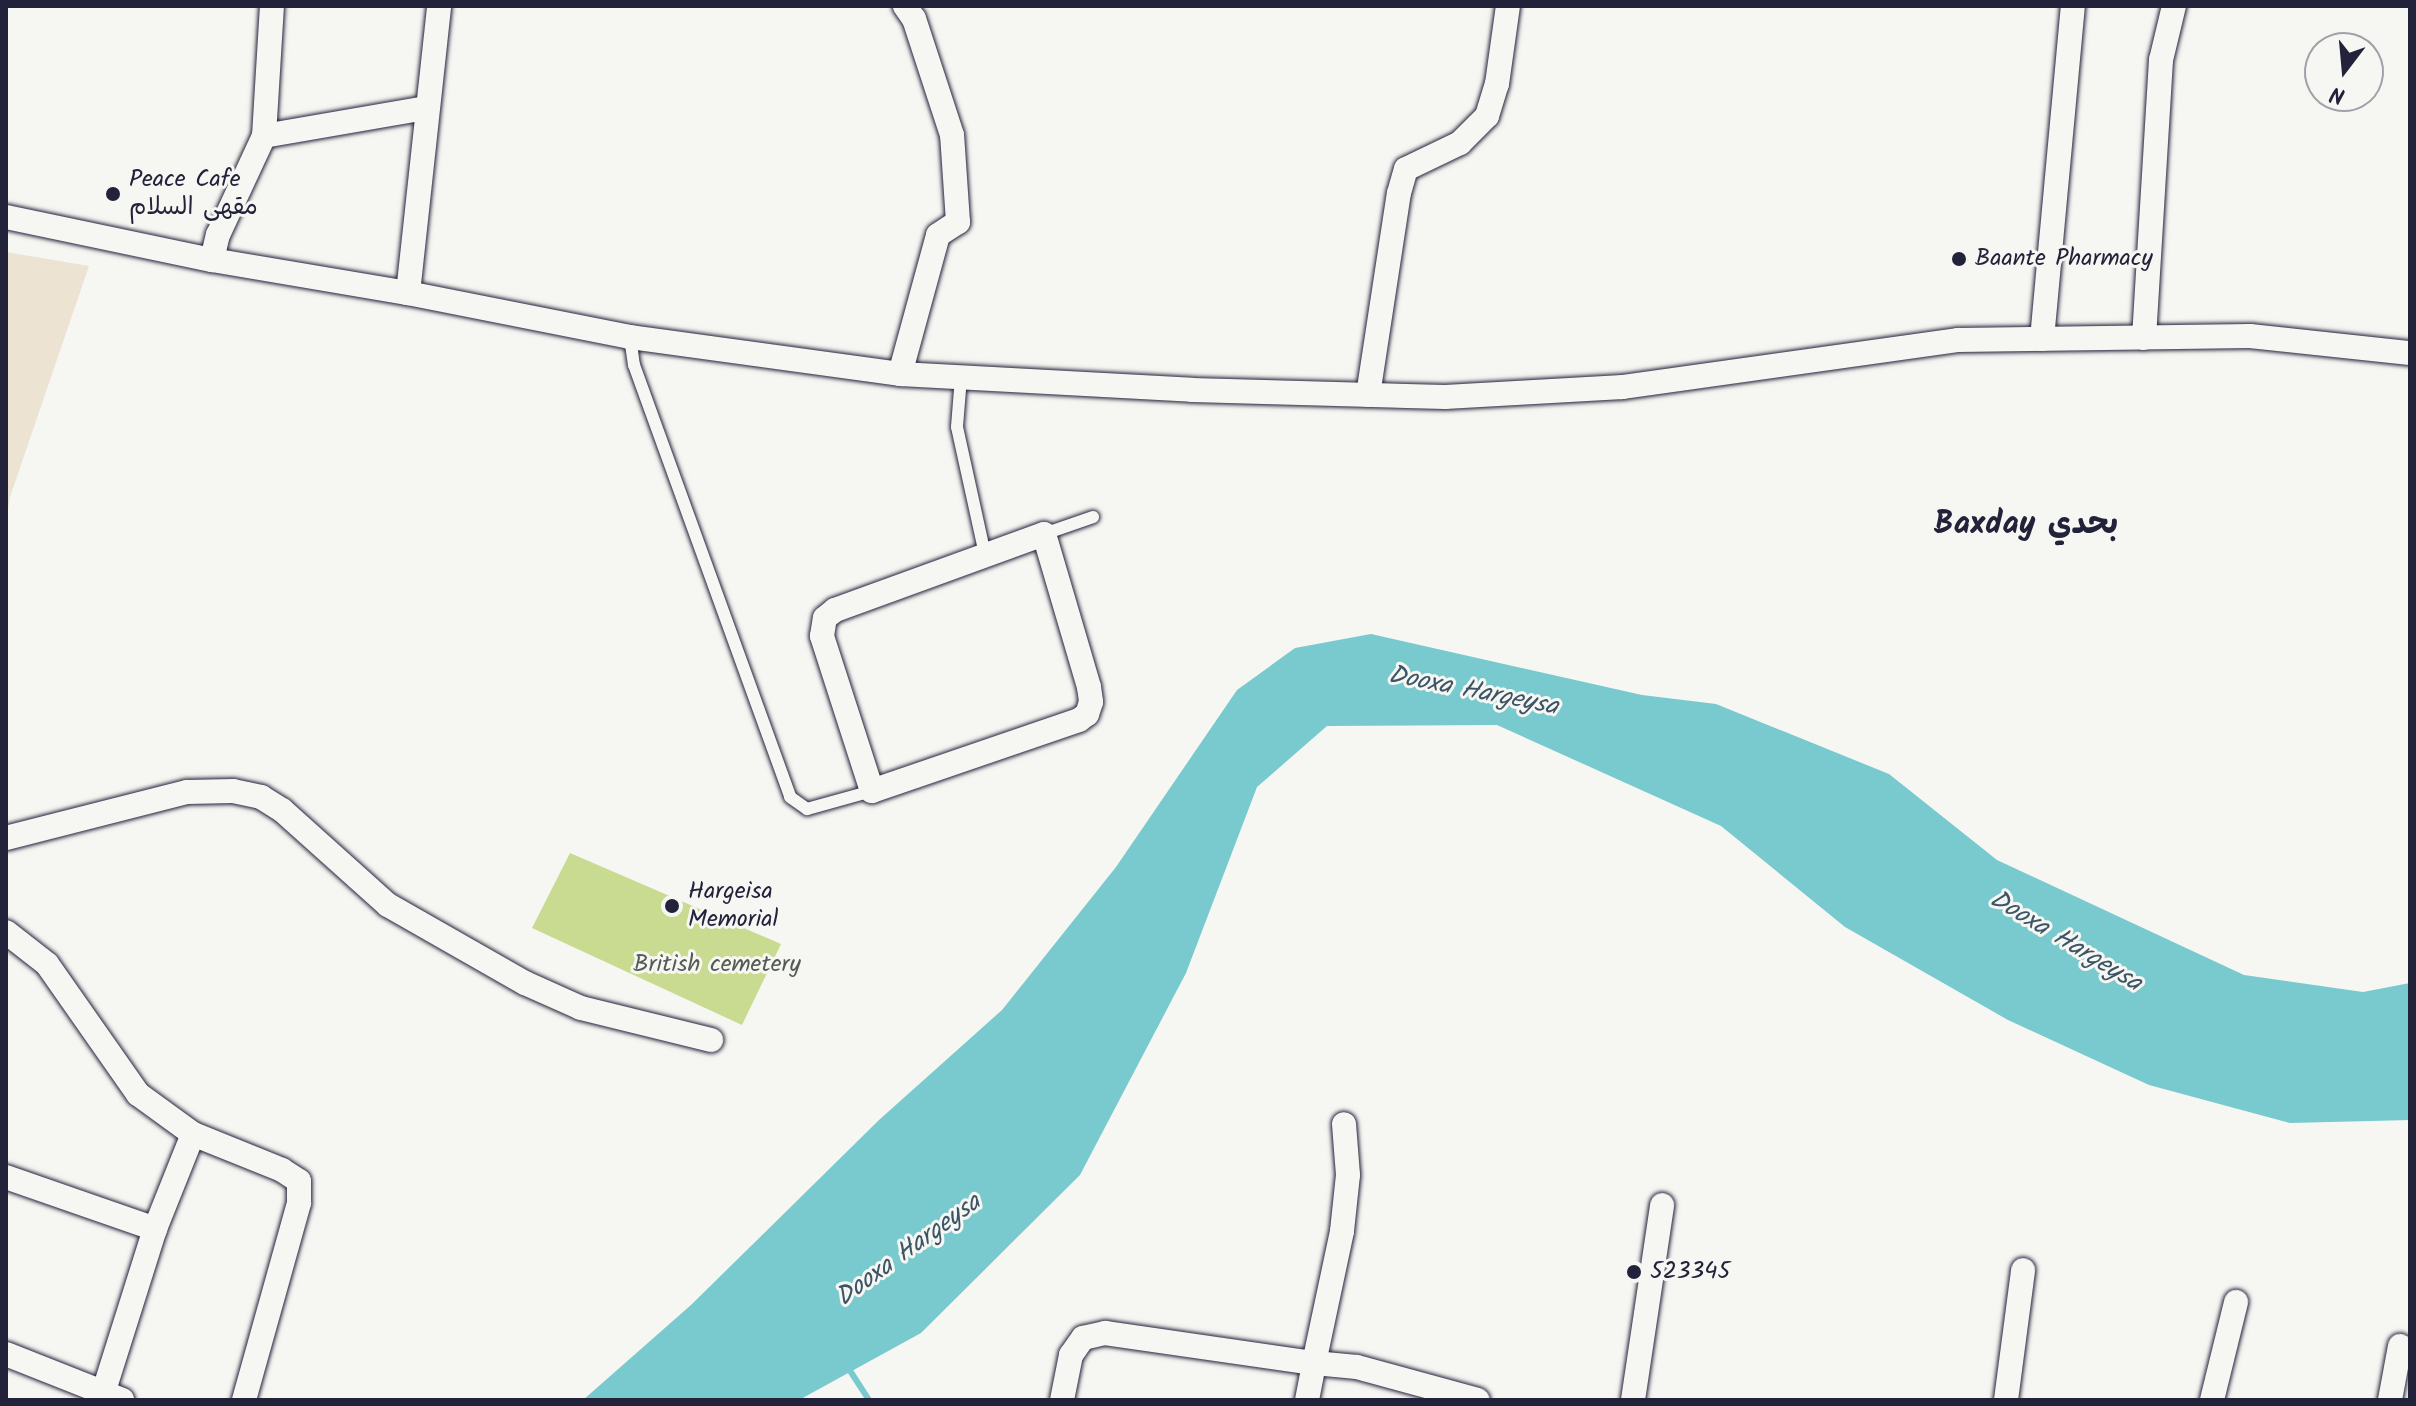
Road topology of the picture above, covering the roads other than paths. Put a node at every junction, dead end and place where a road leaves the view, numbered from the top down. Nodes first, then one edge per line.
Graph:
1 (272, 6) edge
2 (439, 6) edge
3 (905, 6) edge
4 (1508, 6) edge
5 (2073, 6) edge
6 (2174, 6) edge
7 (426, 108) junction
8 (264, 136) junction
9 (6, 217) edge
10 (212, 260) junction
11 (408, 293) junction
12 (630, 337) junction
13 (2144, 338) junction
14 (2042, 339) junction
15 (2410, 353) edge
16 (900, 374) junction
17 (961, 377) junction
18 (1368, 395) junction
19 (1093, 517) dead end
20 (1044, 534) junction
21 (985, 554) junction
22 (872, 791) junction
23 (6, 838) edge
24 (6, 932) edge
25 (711, 1040) dead end
26 (1344, 1124) dead end
27 (193, 1134) junction
28 (6, 1177) edge
29 (1662, 1205) dead end
30 (155, 1229) junction
31 (2023, 1270) dead end
32 (2236, 1302) dead end
33 (2400, 1346) dead end
34 (6, 1354) edge
35 (1314, 1363) junction
36 (109, 1397) edge
37 (1465, 1398) edge
38 (244, 1400) edge
39 (1062, 1400) edge
40 (1307, 1400) edge
41 (1633, 1400) edge
42 (2006, 1400) edge
43 (2212, 1400) edge
44 (2390, 1400) edge

1 - 8 street
2 - 7 street
3 - 16 street
4 - 18 street
5 - 14 street
6 - 13 street
7 - 8 street
7 - 11 street
8 - 10 street
9 - 10 street
10 - 11 street
11 - 12 street
12 - 16 street
12 - 22 lane
13 - 14 street
13 - 15 street
14 - 18 street
16 - 17 street
17 - 18 street
17 - 21 lane
19 - 20 lane
20 - 21 street
20 - 22 street
21 - 22 street
23 - 25 street
24 - 27 street
26 - 35 street
27 - 30 street
27 - 38 street
28 - 30 street
29 - 41 street
30 - 36 street
31 - 42 street
32 - 43 street
33 - 44 street
34 - 36 street
35 - 37 street
35 - 39 street
35 - 40 street

